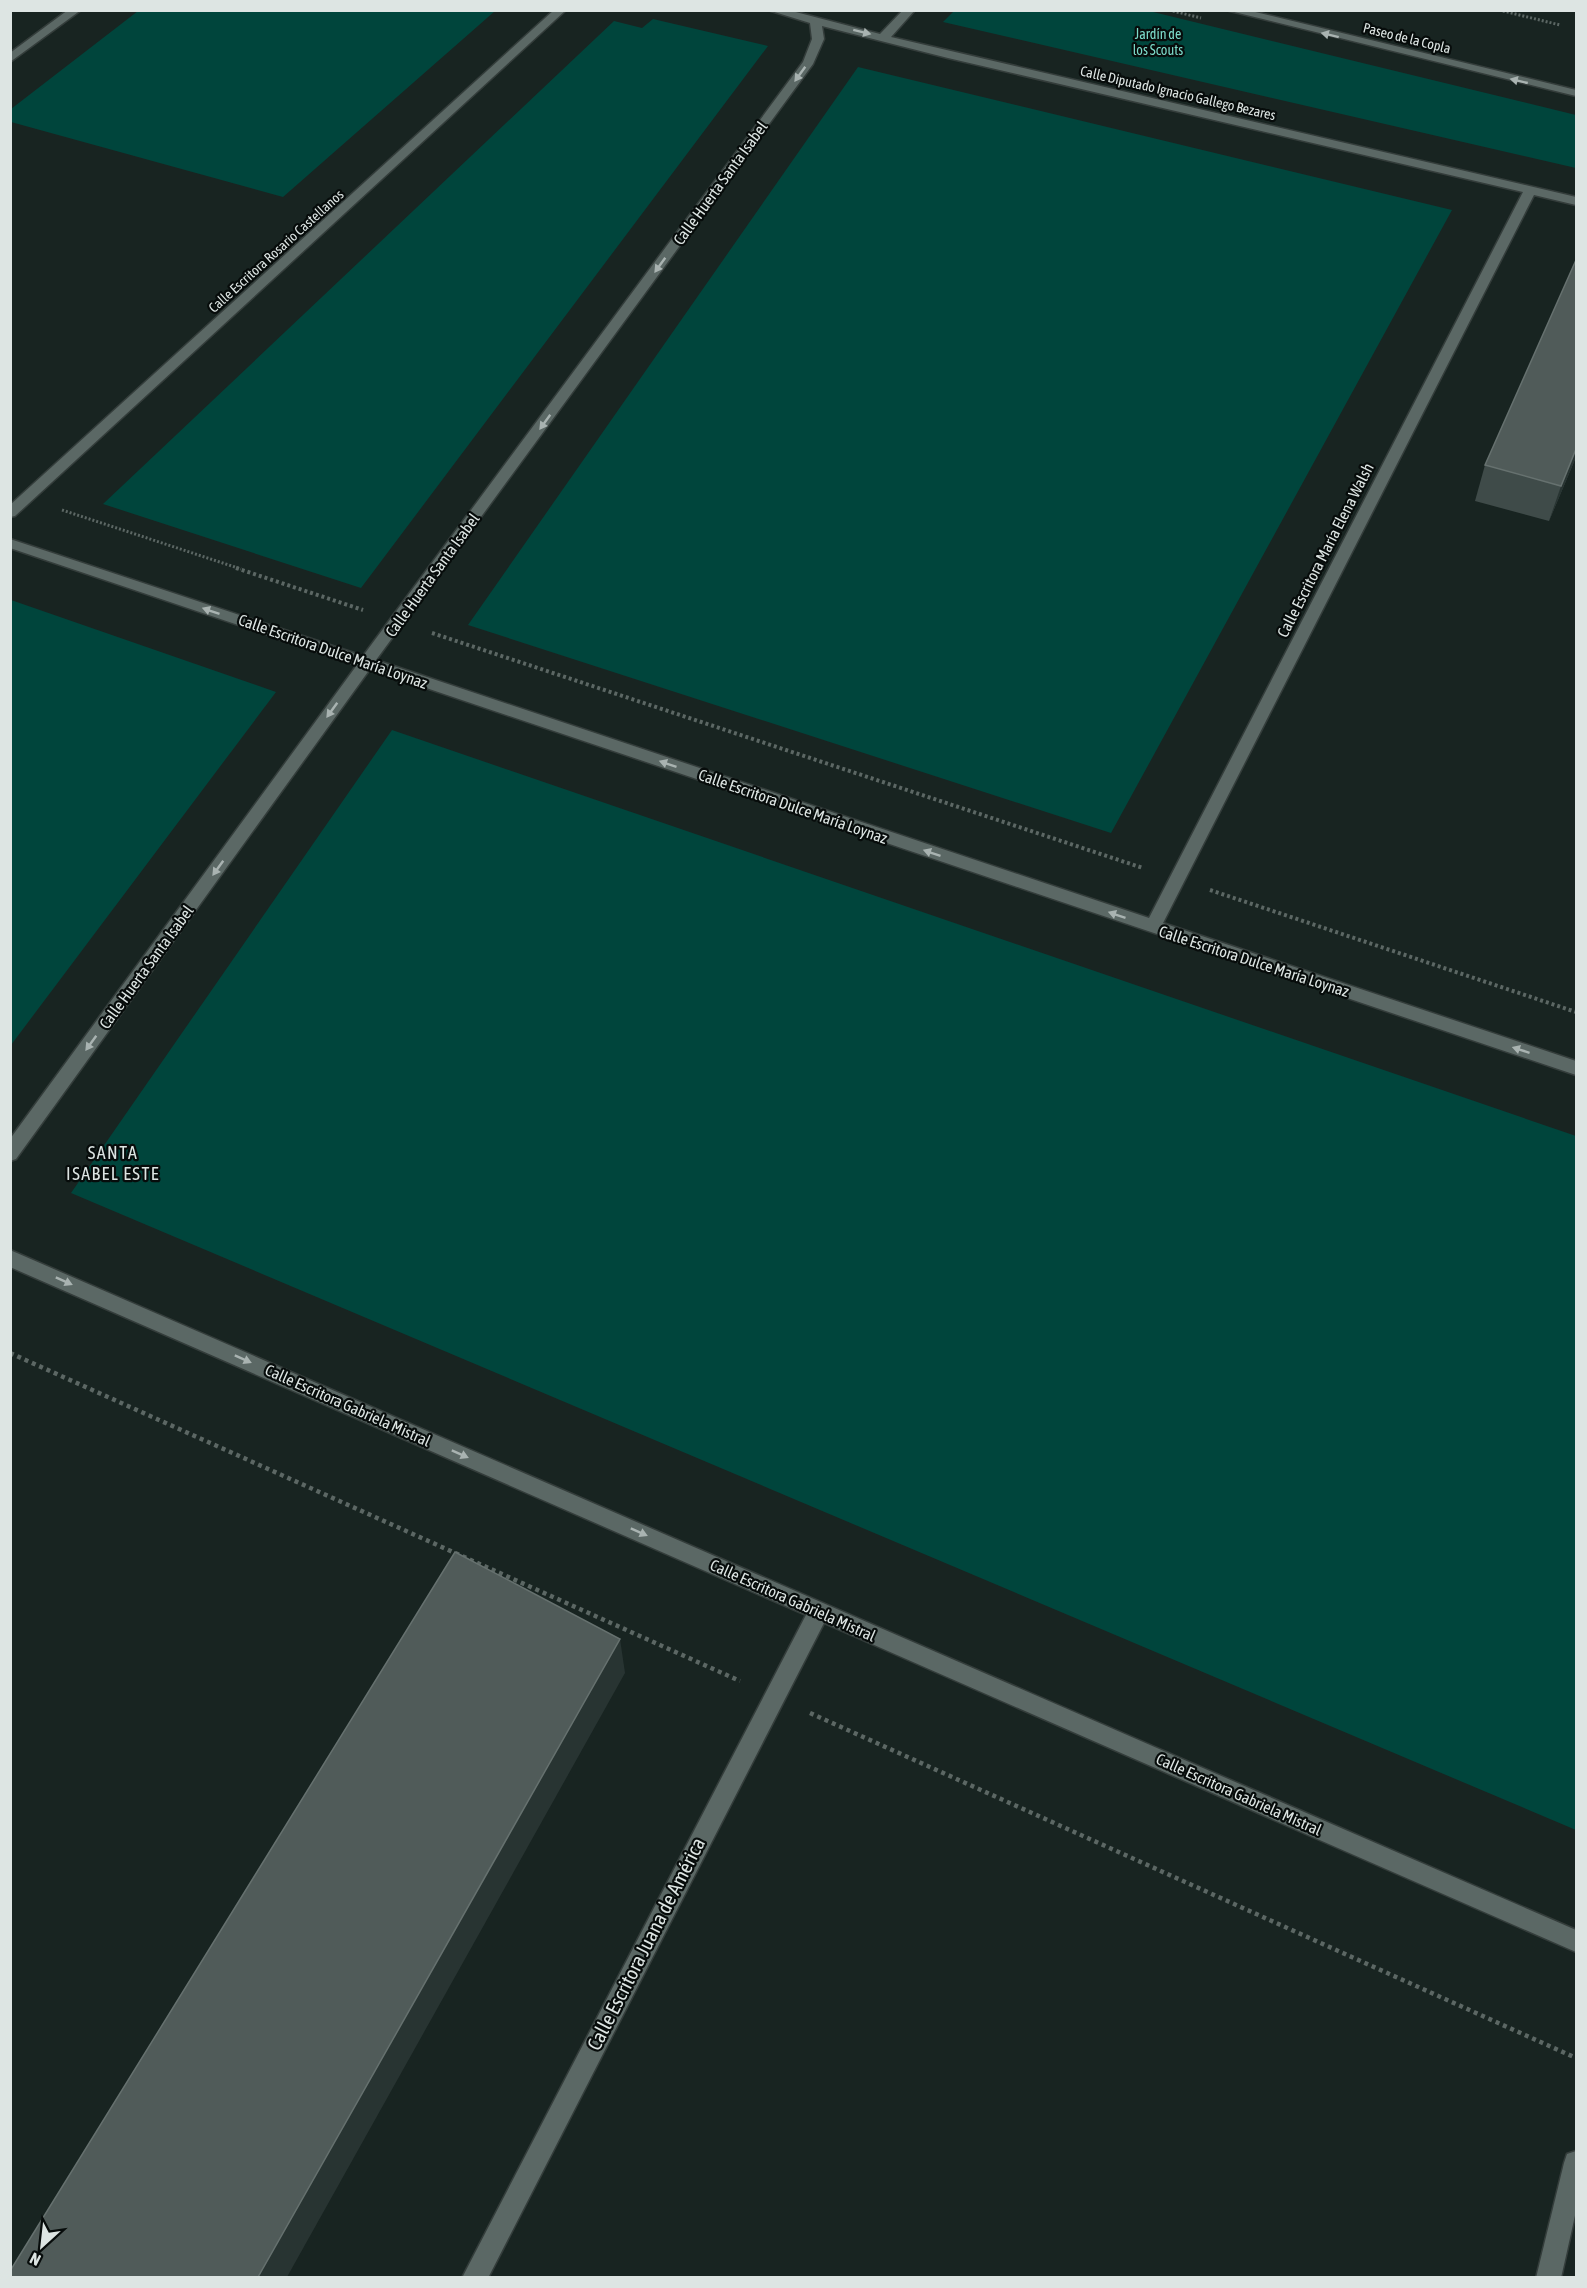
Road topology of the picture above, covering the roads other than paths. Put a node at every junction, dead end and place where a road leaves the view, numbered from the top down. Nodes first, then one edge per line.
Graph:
1 (76, 10) edge
2 (561, 10) edge
3 (773, 10) edge
4 (910, 10) edge
5 (1231, 10) edge
6 (801, 13) edge
7 (815, 20) junction
8 (884, 37) junction
9 (10, 59) edge
10 (1576, 93) edge
11 (1530, 190) junction
12 (1576, 201) edge
13 (10, 513) edge
14 (10, 543) edge
15 (366, 663) junction
16 (1154, 927) junction
17 (1576, 1068) edge
18 (10, 1154) edge
19 (10, 1258) edge
20 (819, 1611) junction
21 (1576, 1941) edge
22 (1576, 2163) edge
23 (474, 2277) edge
24 (1548, 2277) edge

1 - 9 street
2 - 13 street, Calle Escritora Rosario Castellanos
3 - 6 street, Calle Diputado Ignacio Gallego Bezares
4 - 8 street
10 -> 5 street, Paseo de la Copla
6 - 7 street, Calle Diputado Ignacio Gallego Bezares
7 -> 8 street, Calle Diputado Ignacio Gallego Bezares
7 -> 15 street, Calle Huerta Santa Isabel
8 - 11 street, Calle Diputado Ignacio Gallego Bezares
11 - 12 street, Calle Diputado Ignacio Gallego Bezares
11 - 16 street, Calle Escritora María Elena Walsh
15 -> 14 street, Calle Escritora Dulce María Loynaz
16 -> 15 street, Calle Escritora Dulce María Loynaz
15 -> 18 street, Calle Huerta Santa Isabel
17 -> 16 street, Calle Escritora Dulce María Loynaz
19 -> 20 street, Calle Escritora Gabriela Mistral
20 - 21 street, Calle Escritora Gabriela Mistral
20 - 23 street, Calle Escritora Juana de América
22 - 24 street

